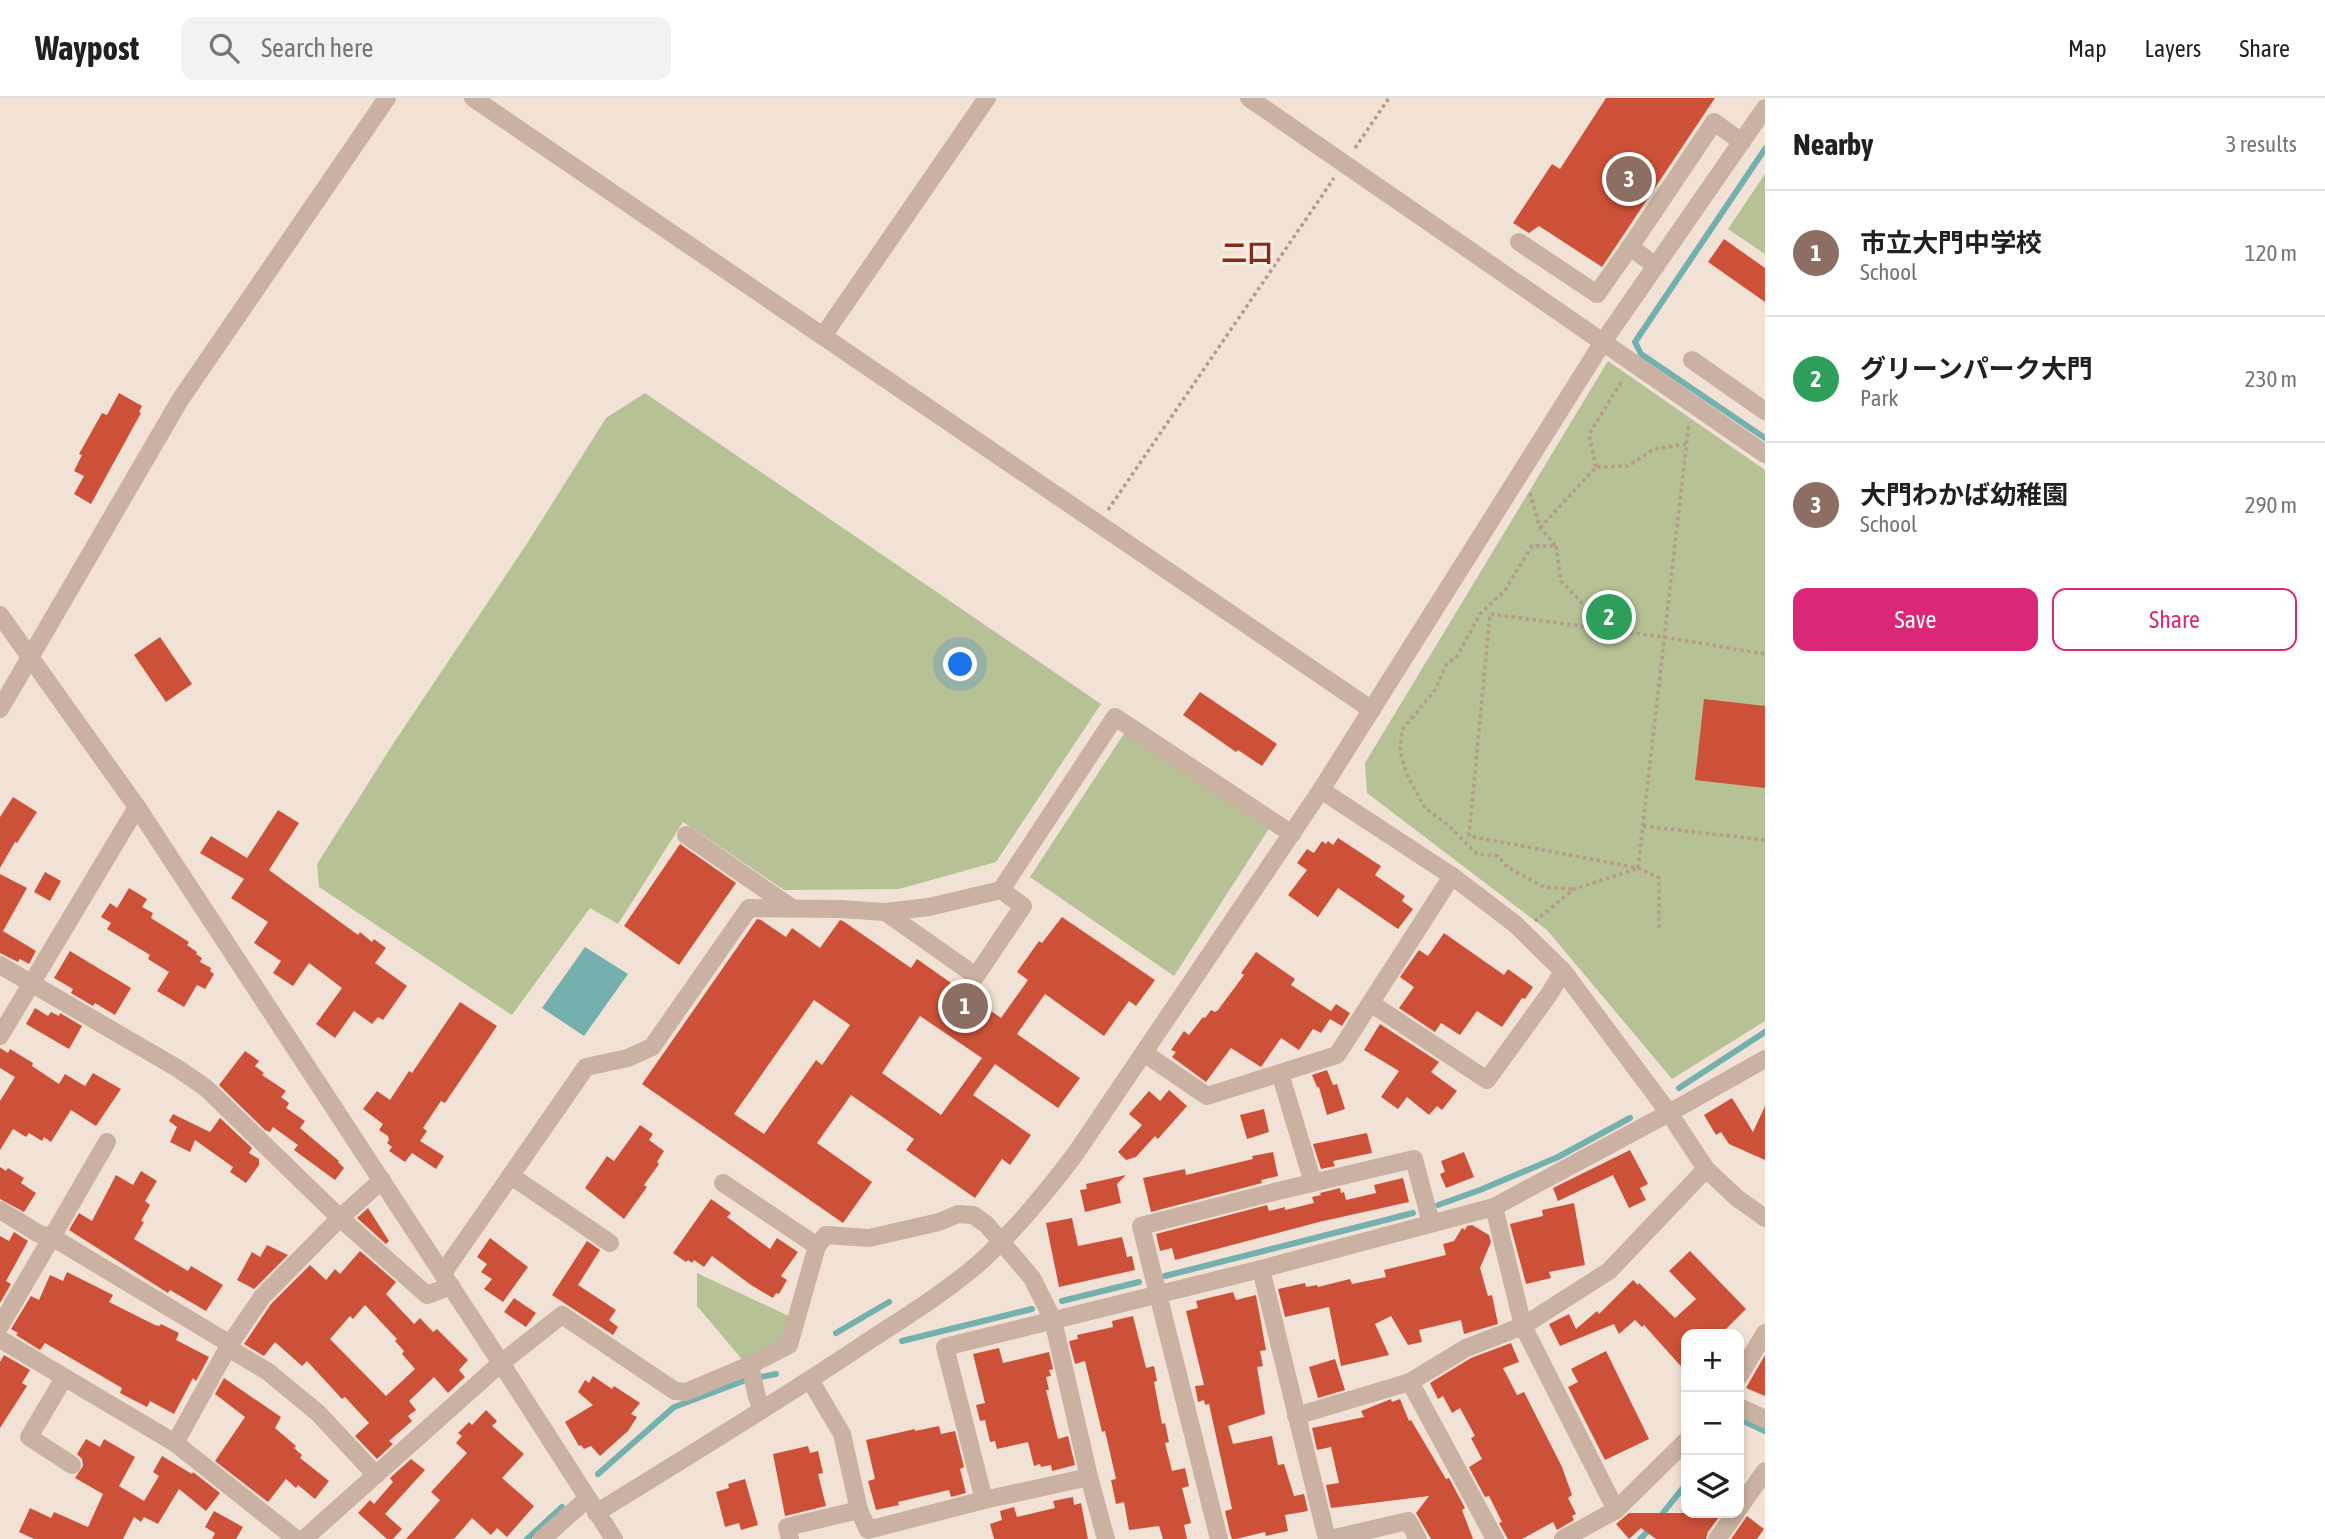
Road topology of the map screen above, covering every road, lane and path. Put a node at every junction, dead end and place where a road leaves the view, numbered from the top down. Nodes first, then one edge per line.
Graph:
1 (387, 98) edge
2 (473, 98) edge
3 (987, 98) edge
4 (1249, 98) edge
5 (1389, 98) edge
6 (1765, 108) edge
7 (1742, 142) junction
8 (1344, 164) junction
9 (1519, 242) dead end
10 (1630, 247) junction
11 (1656, 266) junction
12 (823, 335) junction
13 (1603, 342) junction
14 (1692, 360) dead end
15 (1633, 363) junction
16 (1691, 402) junction
17 (1765, 411) edge
18 (1686, 444) junction
19 (1765, 454) edge
20 (1596, 467) junction
21 (1524, 468) junction
22 (1098, 524) junction
23 (1540, 528) junction
24 (1556, 546) junction
25 (0, 615) edge
26 (1608, 630) junction
27 (1664, 637) junction
28 (1765, 654) edge
29 (31, 657) junction
30 (0, 709) edge
31 (1372, 710) junction
32 (1321, 790) junction
33 (137, 807) junction
34 (1643, 826) junction
35 (1292, 834) junction
36 (686, 835) dead end
37 (1765, 839) edge
38 (1638, 868) junction
39 (1452, 876) junction
40 (1574, 889) junction
41 (1001, 890) junction
42 (792, 908) junction
43 (885, 912) junction
44 (1659, 928) dead end
45 (1522, 932) junction
46 (0, 965) edge
47 (1563, 971) junction
48 (32, 983) junction
49 (1372, 1004) junction
50 (0, 1036) edge
51 (1144, 1053) junction
52 (1765, 1059) edge
53 (1280, 1073) junction
54 (1669, 1113) junction
55 (107, 1142) dead end
56 (1706, 1168) junction
57 (510, 1176) junction
58 (382, 1180) junction
59 (1313, 1182) junction
60 (723, 1183) dead end
61 (1494, 1207) junction
62 (0, 1210) edge
63 (340, 1218) junction
64 (1765, 1218) edge
65 (1432, 1223) junction
66 (52, 1237) junction
67 (1001, 1242) junction
68 (610, 1243) dead end
69 (817, 1246) junction
70 (1261, 1269) junction
71 (447, 1280) junction
72 (1157, 1296) junction
73 (1053, 1320) junction
74 (0, 1326) edge
75 (1523, 1326) junction
76 (1765, 1333) edge
77 (0, 1339) edge
78 (229, 1346) junction
79 (501, 1363) junction
80 (750, 1366) junction
81 (1744, 1368) edge
82 (64, 1377) junction
83 (810, 1380) junction
84 (1410, 1382) junction
85 (762, 1410) junction
86 (1744, 1410) edge
87 (1296, 1416) junction
88 (1765, 1419) edge
89 (175, 1443) junction
90 (1681, 1446) edge
91 (72, 1465) dead end
92 (1765, 1471) edge
93 (376, 1475) junction
94 (1089, 1477) junction
95 (984, 1500) junction
96 (1744, 1501) edge
97 (592, 1506) junction
98 (859, 1510) junction
99 (1616, 1510) junction
100 (1732, 1518) edge
101 (296, 1539) edge
102 (304, 1539) edge
103 (542, 1539) edge
104 (614, 1539) edge
105 (790, 1539) edge
106 (1107, 1539) edge
107 (1219, 1539) edge
108 (1328, 1539) edge
109 (1418, 1539) edge
110 (1495, 1539) edge
111 (1563, 1539) edge
112 (1717, 1539) edge

1 - 29 street
2 - 12 street
3 - 12 street
4 - 8 street
5 - 8 path
6 - 7 street
7 - 10 street
7 - 11 street
8 - 13 street
8 - 22 path
9 - 10 street
10 - 11 street
11 - 13 street
12 - 22 street
13 - 15 street
13 - 21 street
14 - 17 street
15 - 16 street
15 - 20 path
16 - 18 path
16 - 19 street
18 - 20 path
18 - 27 path
20 - 23 path
21 - 23 path
21 - 31 street
22 - 31 street
23 - 24 path
24 - 26 path
24 - 40 path
25 - 29 street
26 - 27 path
26 - 38 path
27 - 28 path
27 - 34 path
29 - 30 street
29 - 33 street
31 - 32 street
32 - 35 street
32 - 39 street
33 - 48 street
33 - 58 street
34 - 37 path
34 - 38 path
35 - 41 street
35 - 51 street
36 - 42 street
38 - 40 path
38 - 44 path
39 - 45 street
39 - 49 street
40 - 45 path
41 - 43 street
41 - 43 street
42 - 43 street
42 - 57 street
45 - 47 street
46 - 48 street
47 - 49 street
47 - 54 street
48 - 50 street
48 - 63 street
49 - 53 street
51 - 53 street
51 - 67 street
52 - 54 street
53 - 59 street
54 - 56 street
54 - 61 street
55 - 66 street
56 - 64 street
56 - 75 street
57 - 68 street
57 - 71 street
58 - 63 street
58 - 71 street
59 - 65 street
59 - 72 street
60 - 69 street
61 - 65 street
61 - 75 street
62 - 66 street
63 - 71 street
63 - 78 street
65 - 70 street
66 - 74 street
66 - 78 street
67 - 69 street
67 - 73 street
67 - 83 street
69 - 80 street
70 - 72 street
70 - 87 street
71 - 79 street
72 - 73 street
72 - 107 street
73 - 94 street
73 - 95 street
75 - 84 street
75 - 99 street
76 - 81 street
77 - 82 street
78 - 89 street
78 - 93 street
79 - 80 street
79 - 93 street
79 - 97 street
80 - 85 street
82 - 89 street
82 - 91 street
83 - 85 street
83 - 98 street
84 - 87 street
84 - 110 street
85 - 97 street
86 - 88 street
87 - 108 street
89 - 101 street
90 - 99 street
92 - 96 street
93 - 102 street
94 - 95 street
94 - 106 street
95 - 98 street
97 - 103 street
97 - 104 street
98 - 105 street
99 - 111 street
100 - 112 street
108 - 109 street

